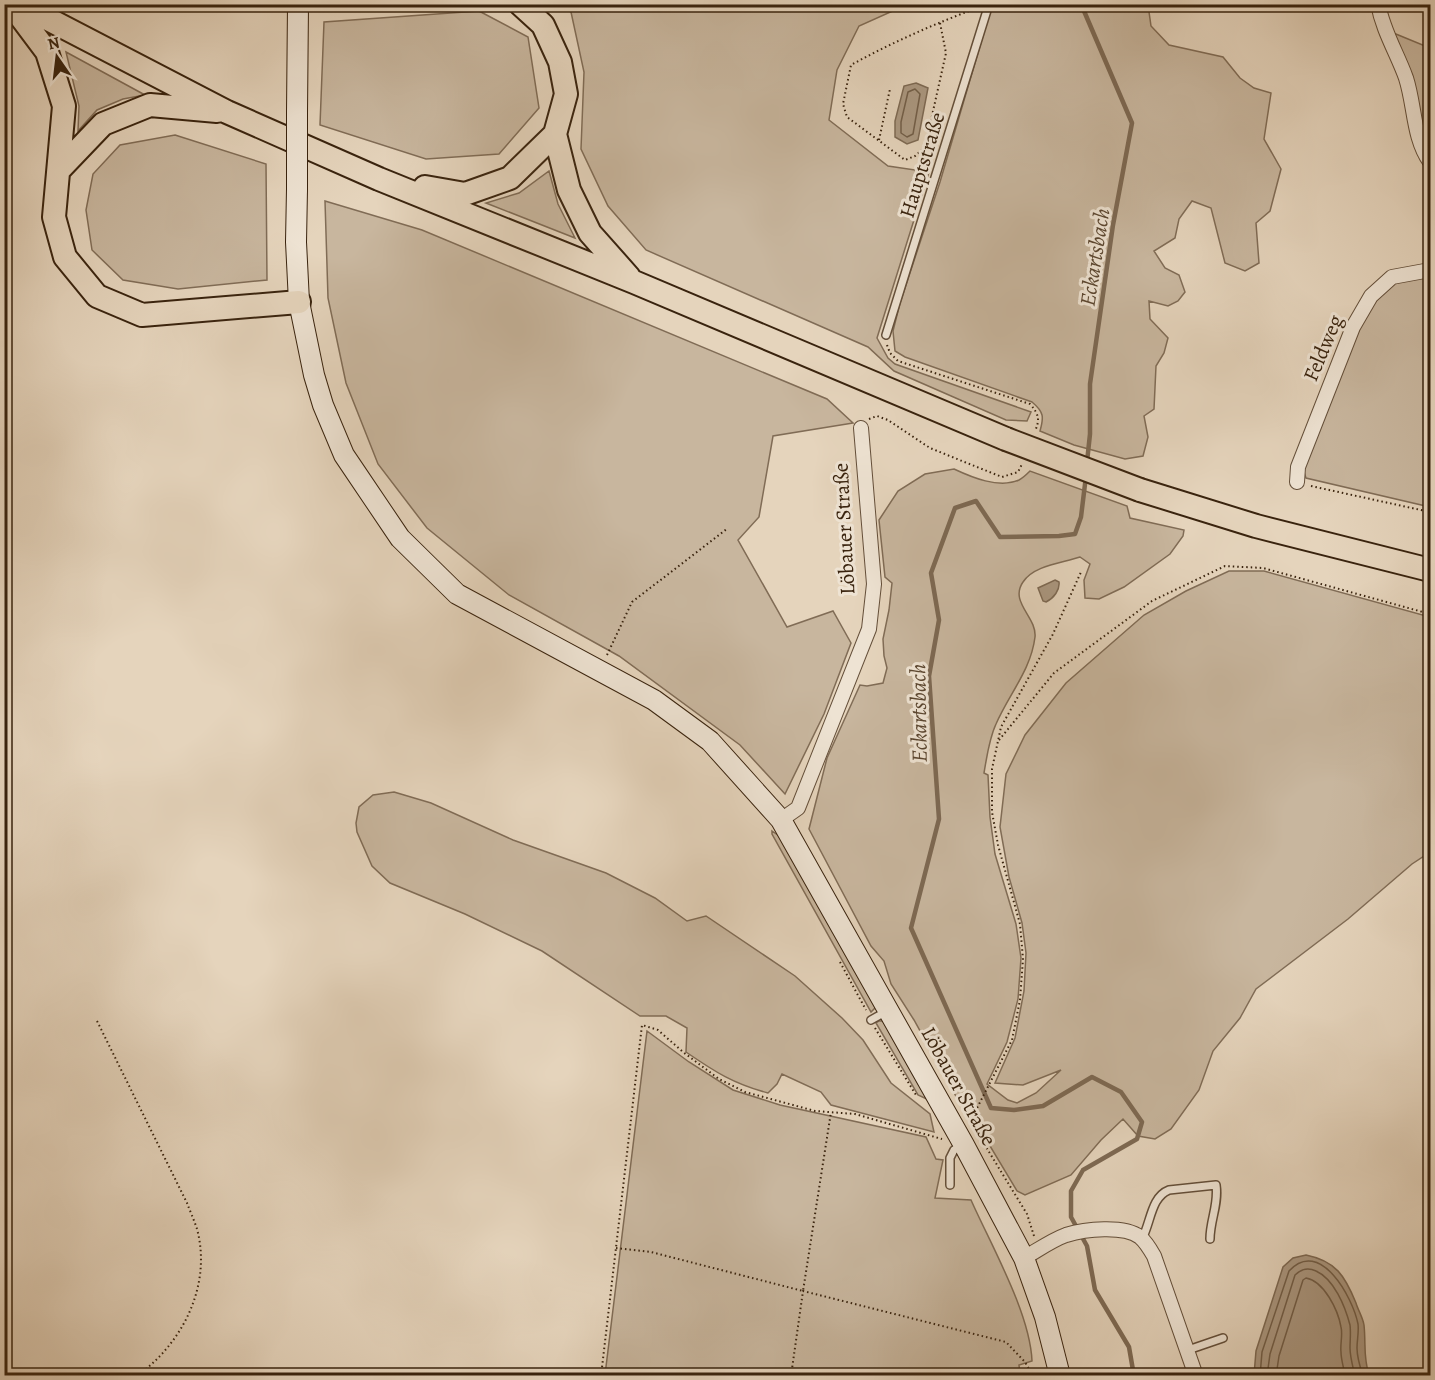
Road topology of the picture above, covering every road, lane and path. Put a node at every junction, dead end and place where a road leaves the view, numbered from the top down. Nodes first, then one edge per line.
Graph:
1 (10, 4) edge
2 (19, 4) edge
3 (298, 4) edge
4 (520, 4) edge
5 (989, 4) edge
6 (1378, 4) edge
7 (977, 8) dead end
8 (940, 23) junction
9 (890, 89) dead end
10 (227, 112) junction
11 (555, 134) junction
12 (879, 140) junction
13 (1431, 162) edge
14 (59, 170) junction
15 (379, 178) junction
16 (1431, 270) edge
17 (634, 282) junction
18 (299, 302) junction
19 (886, 335) joint
20 (1037, 411) dead end
21 (861, 428) joint
22 (1021, 467) dead end
23 (1297, 482) joint
24 (1431, 512) edge
25 (728, 528) dead end
26 (1431, 570) edge
27 (1081, 572) dead end
28 (1431, 614) edge
29 (599, 671) junction
30 (999, 741) junction
31 (784, 826) junction
32 (888, 1010) junction
33 (871, 1020) dead end
34 (97, 1021) dead end
35 (831, 1112) junction
36 (964, 1145) junction
37 (950, 1185) dead end
38 (1142, 1239) junction
39 (1210, 1239) dead end
40 (616, 1248) junction
41 (1032, 1254) junction
42 (804, 1291) junction
43 (1223, 1338) dead end
44 (1188, 1350) junction
45 (137, 1376) edge
46 (601, 1376) edge
47 (791, 1376) edge
48 (1033, 1376) edge
49 (1060, 1376) edge
50 (1196, 1376) edge

1 - 14 highway
2 - 10 highway
3 - 18 main road, bridge
4 - 11 highway
5 - 19 lane, Hauptstraße
6 - 13 street
7 - 8 path
8 - 12 path
8 - 12 path
9 - 12 path
10 - 14 highway
10 - 15 highway
11 - 15 highway
11 - 17 highway
14 - 18 highway
15 - 17 highway
16 - 23 street, Feldweg
17 - 26 highway, bridge
18 - 29 main road
19 - 20 path
21 - 22 path
21 - 31 street, Löbauer Straße
23 - 24 path
25 - 29 path
27 - 30 path
28 - 30 path
29 - 31 main road
30 - 41 path
31 - 32 main road, Löbauer Straße
32 - 33 lane
32 - 36 main road, Löbauer Straße
34 - 45 path
35 - 36 path
35 - 40 path
35 - 42 path
36 - 37 lane
36 - 41 main road, Löbauer Straße
38 - 39 lane
38 - 41 street
38 - 44 street
40 - 42 path
40 - 46 path
41 - 49 main road, Löbauer Straße
42 - 47 path
42 - 48 path
43 - 44 lane
44 - 50 street

